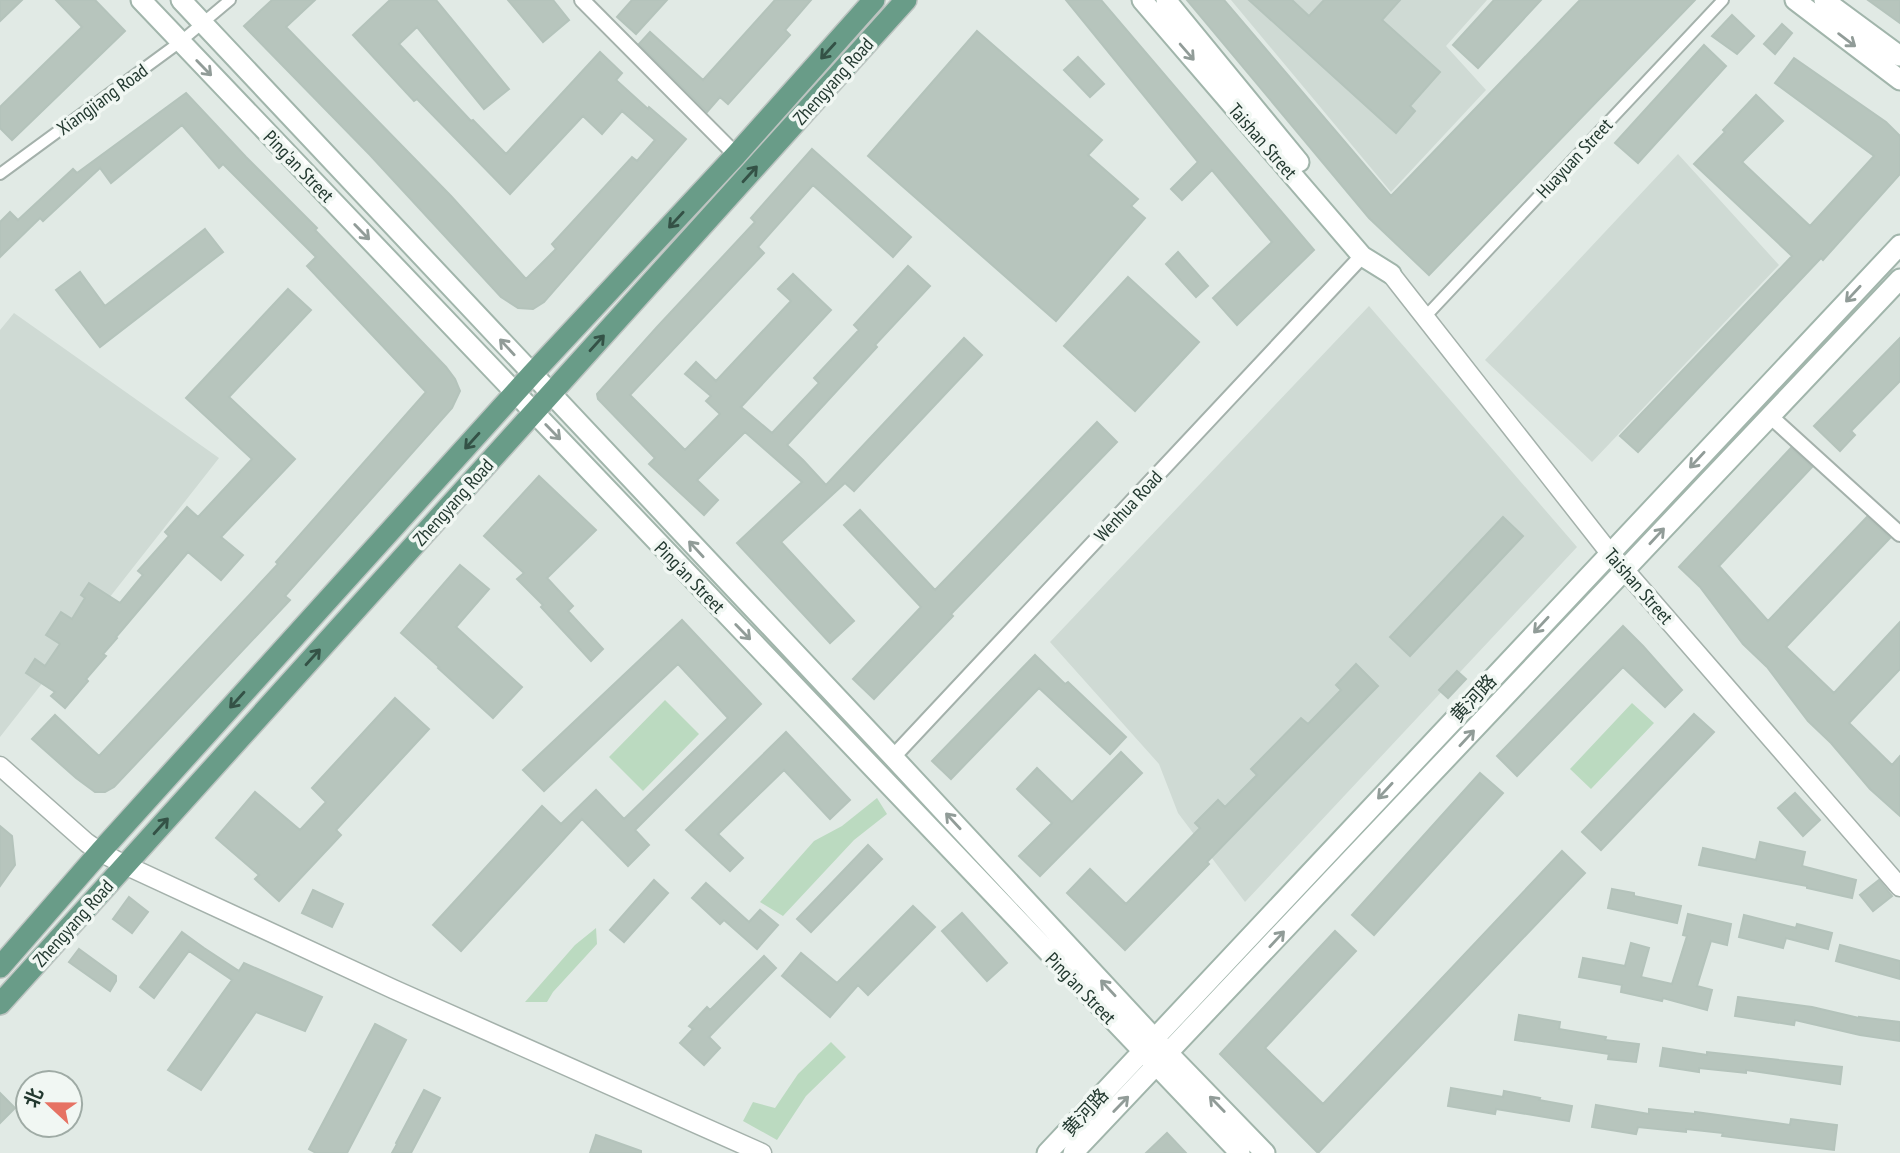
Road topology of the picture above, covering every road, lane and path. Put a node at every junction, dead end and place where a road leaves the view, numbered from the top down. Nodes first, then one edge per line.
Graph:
1 (141, 0) edge
2 (181, 0) edge
3 (230, 0) edge
4 (582, 0) edge
5 (874, 0) edge
6 (906, 0) edge
7 (1142, 0) edge
8 (1166, 0) edge
9 (1723, 0) edge
10 (1795, 0) edge
11 (1824, 0) edge
12 (204, 24) junction
13 (180, 42) junction
14 (1900, 56) edge
15 (1900, 80) edge
16 (736, 155) junction
17 (0, 174) edge
18 (1900, 245) edge
19 (1362, 256) junction
20 (1391, 274) junction
21 (1897, 289) edge
22 (1426, 316) junction
23 (532, 374) junction
24 (516, 392) junction
25 (551, 394) junction
26 (534, 412) junction
27 (1770, 416) junction
28 (1900, 534) edge
29 (1609, 552) junction
30 (1625, 570) junction
31 (893, 757) junction
32 (0, 766) edge
33 (100, 852) junction
34 (125, 865) junction
35 (1900, 887) edge
36 (0, 967) edge
37 (0, 1004) edge
38 (1148, 1044) junction
39 (1163, 1060) junction
40 (762, 1153) edge
41 (1047, 1153) edge
42 (1073, 1153) edge
43 (1240, 1153) edge
44 (1265, 1153) edge

1 - 13 main road, Ping'an Street
2 - 12 main road, Ping'an Street
3 - 12 street, Xiangjiang Road
4 - 16 street
5 -> 16 main road, Zhengyang Road
25 -> 6 main road, Zhengyang Road
7 -> 19 main road, Taishan Street
8 - 20 main road, Taishan Street
9 - 22 street, Huayuan Street
10 -> 15 main road
11 - 14 main road
12 - 13 street, Xiangjiang Road
23 -> 12 main road, Ping'an Street
13 - 17 street, Xiangjiang Road
13 -> 24 main road, Ping'an Street
16 -> 23 main road, Zhengyang Road
18 -> 29 main road, 黄河路
19 - 20 main road, Taishan Street
19 - 31 street, Wenhua Road
20 - 22 street, Taishan Street
21 - 27 main road, 黄河路
22 - 29 street, Taishan Street
23 - 24 main road, Zhengyang Road
23 - 25 main road, Ping'an Street
24 - 26 main road, Ping'an Street
24 -> 33 main road, Zhengyang Road
25 - 26 main road, Zhengyang Road
31 -> 25 main road, Ping'an Street
34 -> 26 main road, Zhengyang Road
26 -> 38 main road, Ping'an Street
27 - 28 street
30 -> 27 main road, 黄河路
29 - 30 street, Taishan Street
29 -> 38 main road, 黄河路
30 - 35 street, Taishan Street
39 -> 30 main road, 黄河路
38 -> 31 main road, Ping'an Street
32 - 33 street
33 - 34 street
33 - 36 main road, Zhengyang Road
34 - 37 main road, Zhengyang Road
34 - 40 street
38 - 39 main road, Ping'an Street
38 - 41 main road, 黄河路
42 -> 39 main road, 黄河路
39 - 43 main road, Ping'an Street
44 -> 39 main road, Ping'an Street

